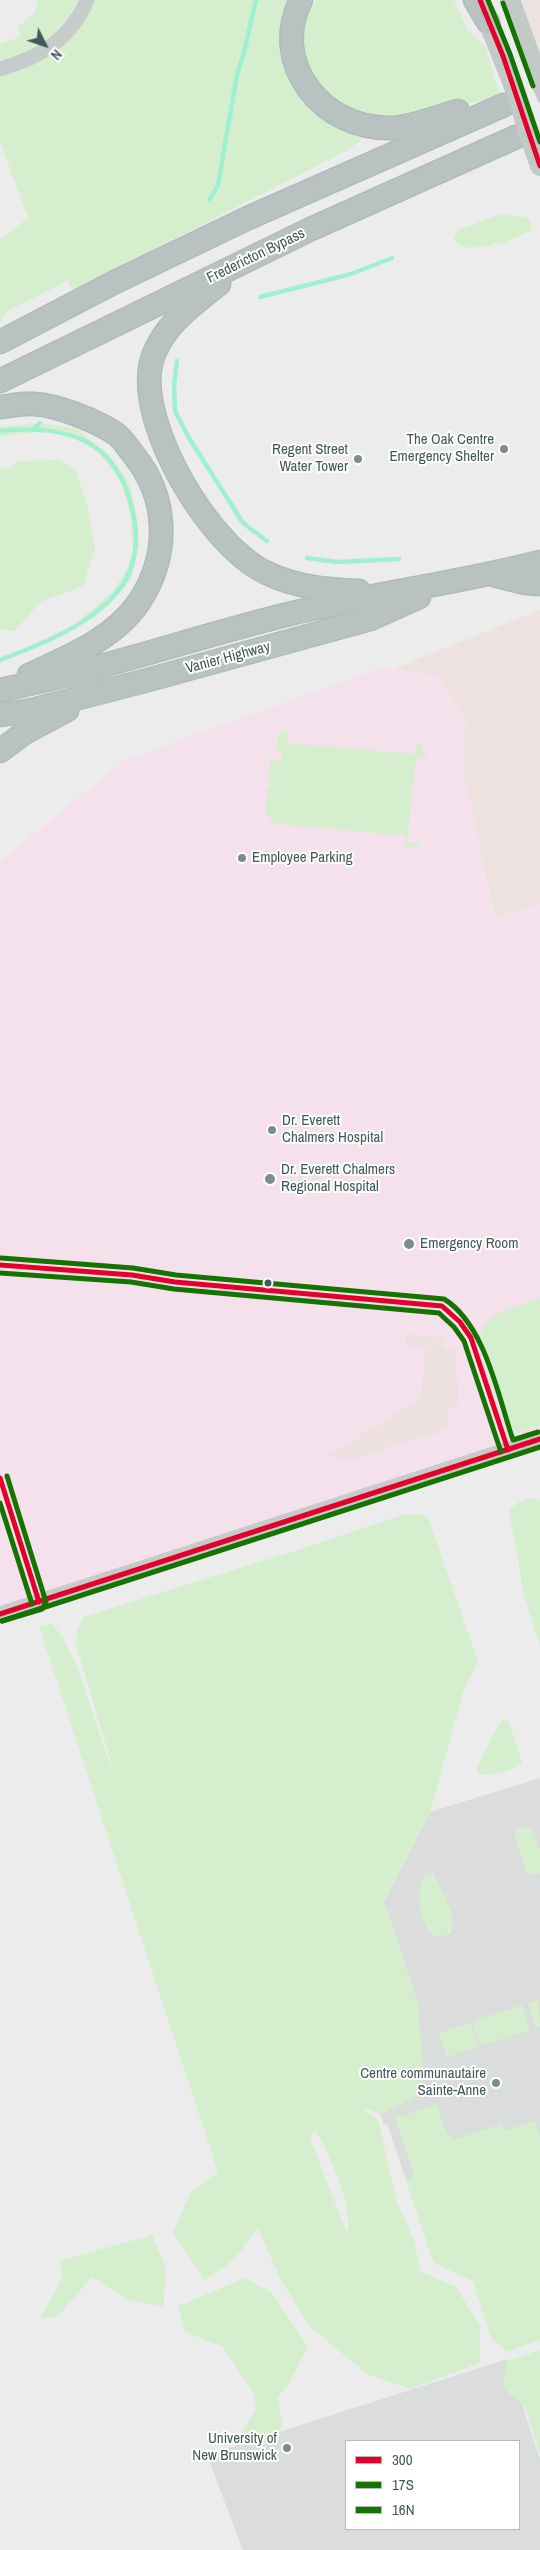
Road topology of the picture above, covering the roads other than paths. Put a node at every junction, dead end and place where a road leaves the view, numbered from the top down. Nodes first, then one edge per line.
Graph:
1 (87, 0) edge
2 (301, 0) edge
3 (475, 0) edge
4 (480, 0) edge
5 (510, 0) edge
6 (488, 22) junction
7 (0, 69) edge
8 (539, 79) edge
9 (506, 95) junction
10 (524, 142) junction
11 (540, 166) edge
12 (251, 258) junction
13 (115, 282) junction
14 (0, 334) edge
15 (0, 342) edge
16 (0, 381) edge
17 (0, 407) edge
18 (540, 562) edge
19 (491, 574) junction
20 (449, 583) junction
21 (540, 584) edge
22 (398, 592) junction
23 (148, 680) junction
24 (0, 689) edge
25 (0, 715) edge
26 (0, 751) edge
27 (540, 1439) edge
28 (0, 1614) edge

1 - 7 street
2 - 9 highway
3 - 6 highway
4 - 6 main road
5 - 8 main road
6 - 9 main road
9 - 10 main road, bridge
9 - 13 highway
10 - 11 main road
10 - 12 highway, Fredericton Bypass
12 - 16 highway, Fredericton Bypass
12 - 22 highway
13 - 14 highway
13 - 15 highway
17 - 24 highway
18 - 19 highway, Vanier Highway
19 - 20 highway, Vanier Highway
19 - 21 highway
20 - 22 highway, Vanier Highway
20 - 23 highway, Vanier Highway
22 - 24 highway, Vanier Highway
23 - 25 highway, Vanier Highway
23 - 26 highway
27 - 28 street

